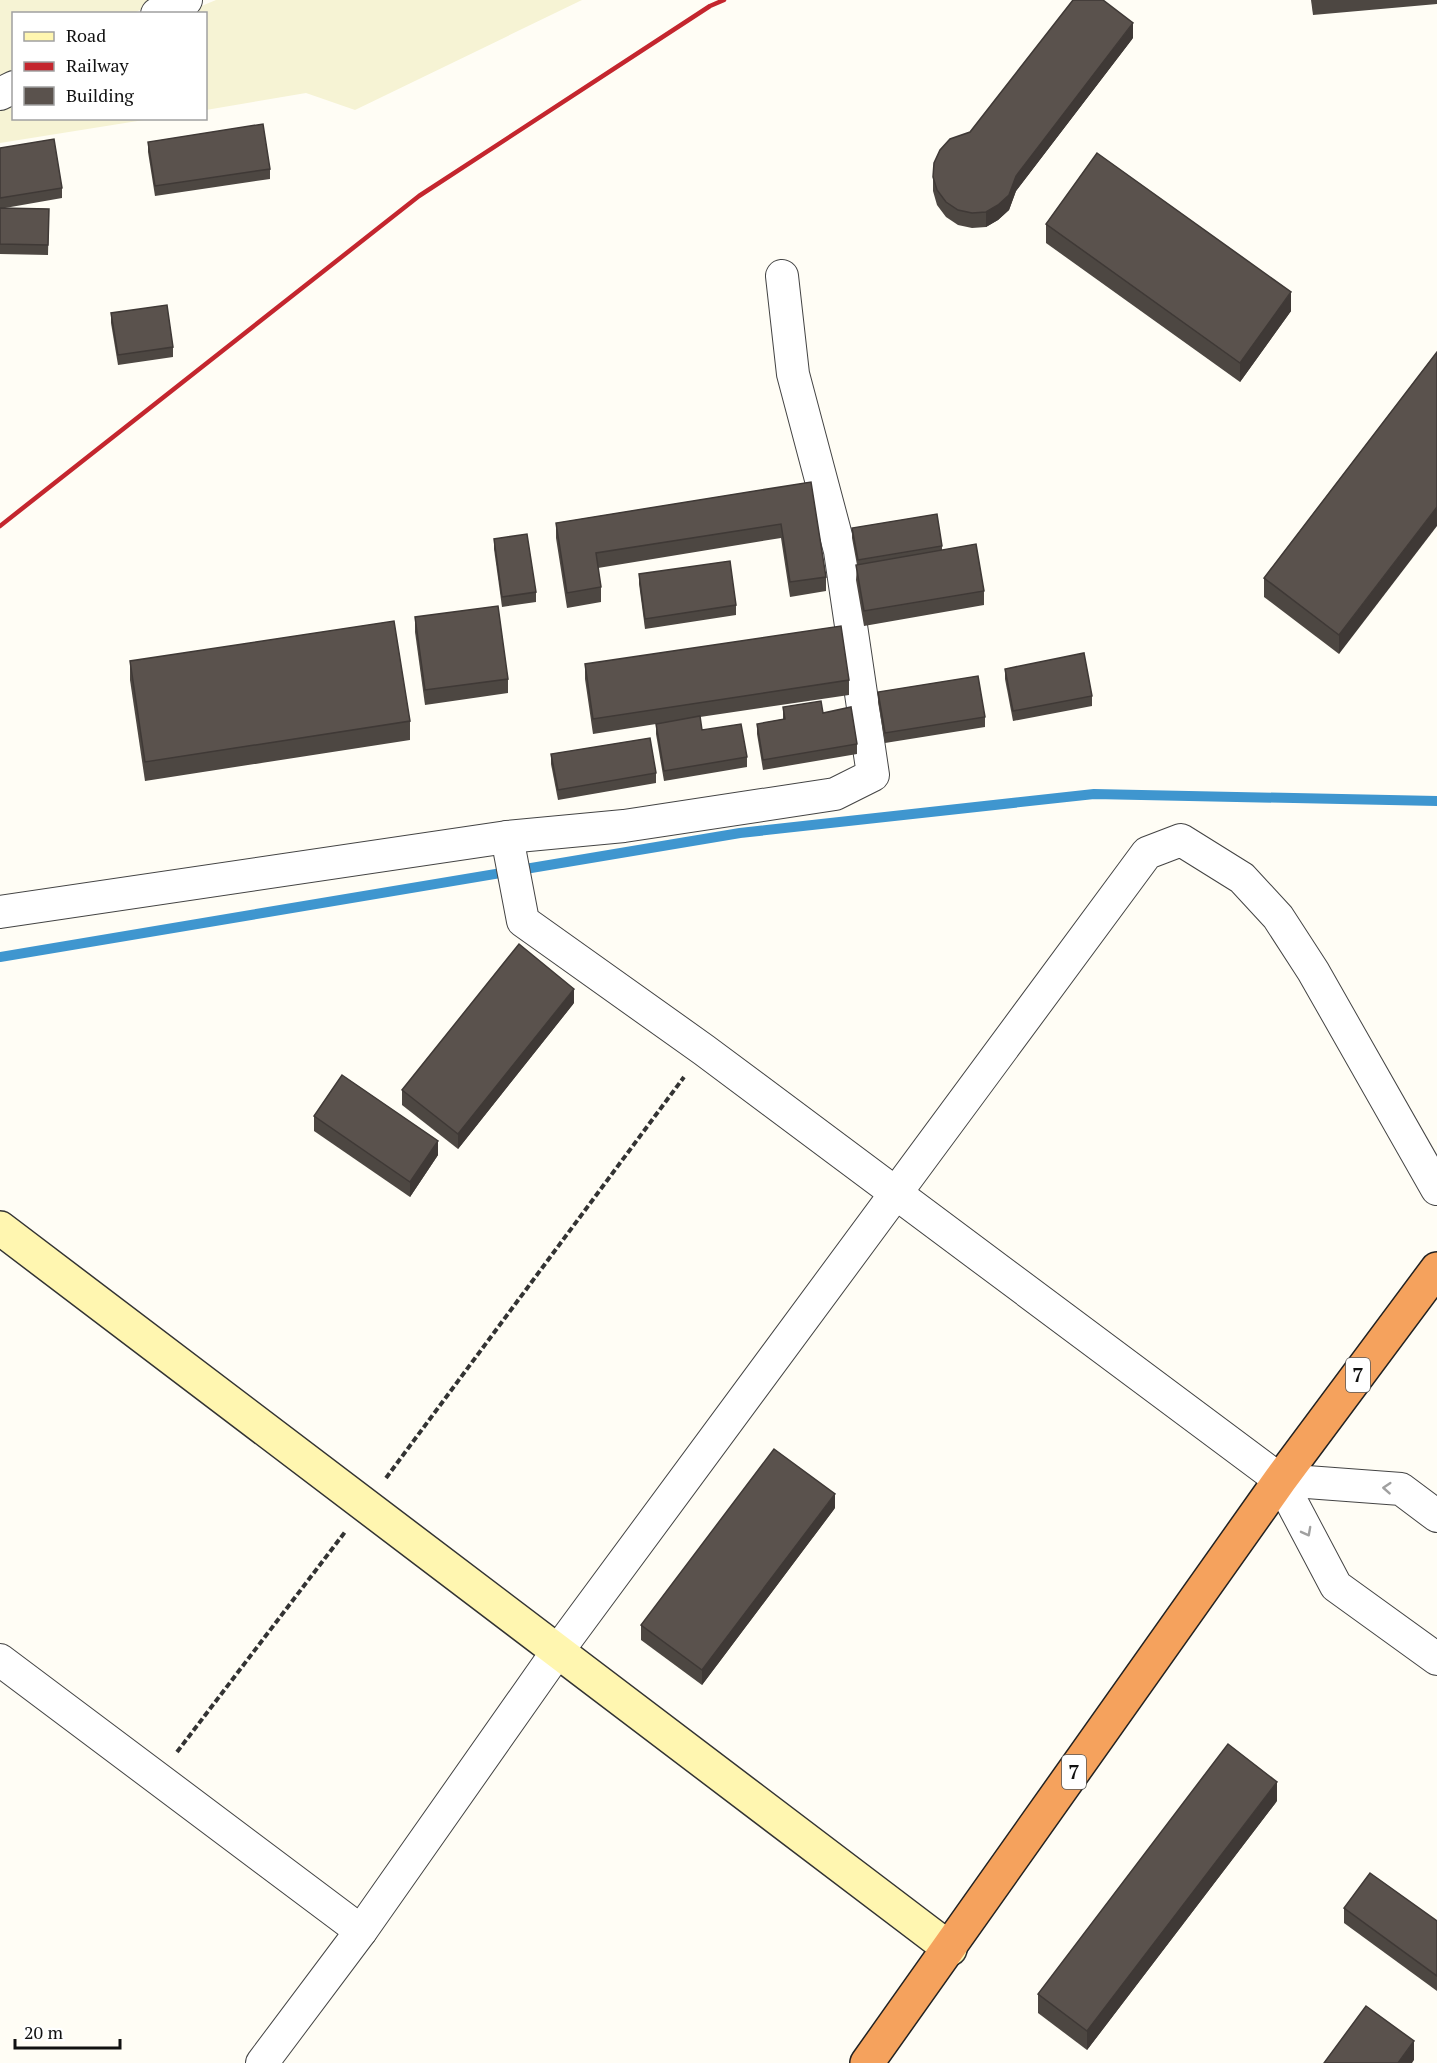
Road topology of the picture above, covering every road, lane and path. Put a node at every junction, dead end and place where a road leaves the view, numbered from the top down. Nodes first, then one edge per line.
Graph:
1 (186, 0) edge
2 (161, 12) edge
3 (782, 276) dead end
4 (507, 837) junction
5 (0, 912) edge
6 (704, 1050) junction
7 (1437, 1189) edge
8 (893, 1194) junction
9 (0, 1228) edge
10 (1437, 1269) edge
11 (1280, 1480) junction
12 (366, 1505) junction
13 (1437, 1516) edge
14 (557, 1652) junction
15 (1437, 1659) edge
16 (0, 1660) edge
17 (156, 1779) junction
18 (361, 1931) junction
19 (950, 1949) junction
20 (262, 2063) edge
21 (867, 2063) edge

1 - 2 street
3 - 4 street
4 - 5 street
4 - 6 street
6 - 8 street
6 - 12 path
7 - 8 street
8 - 11 street
8 - 14 street
9 - 12 street
10 - 11 highway, 7
13 -> 11 street
11 -> 15 street
11 - 19 highway, 7
12 - 14 street
12 - 17 path
14 - 18 street
14 - 19 street
16 - 17 street
17 - 18 street
18 - 20 street
19 - 21 highway, 7

